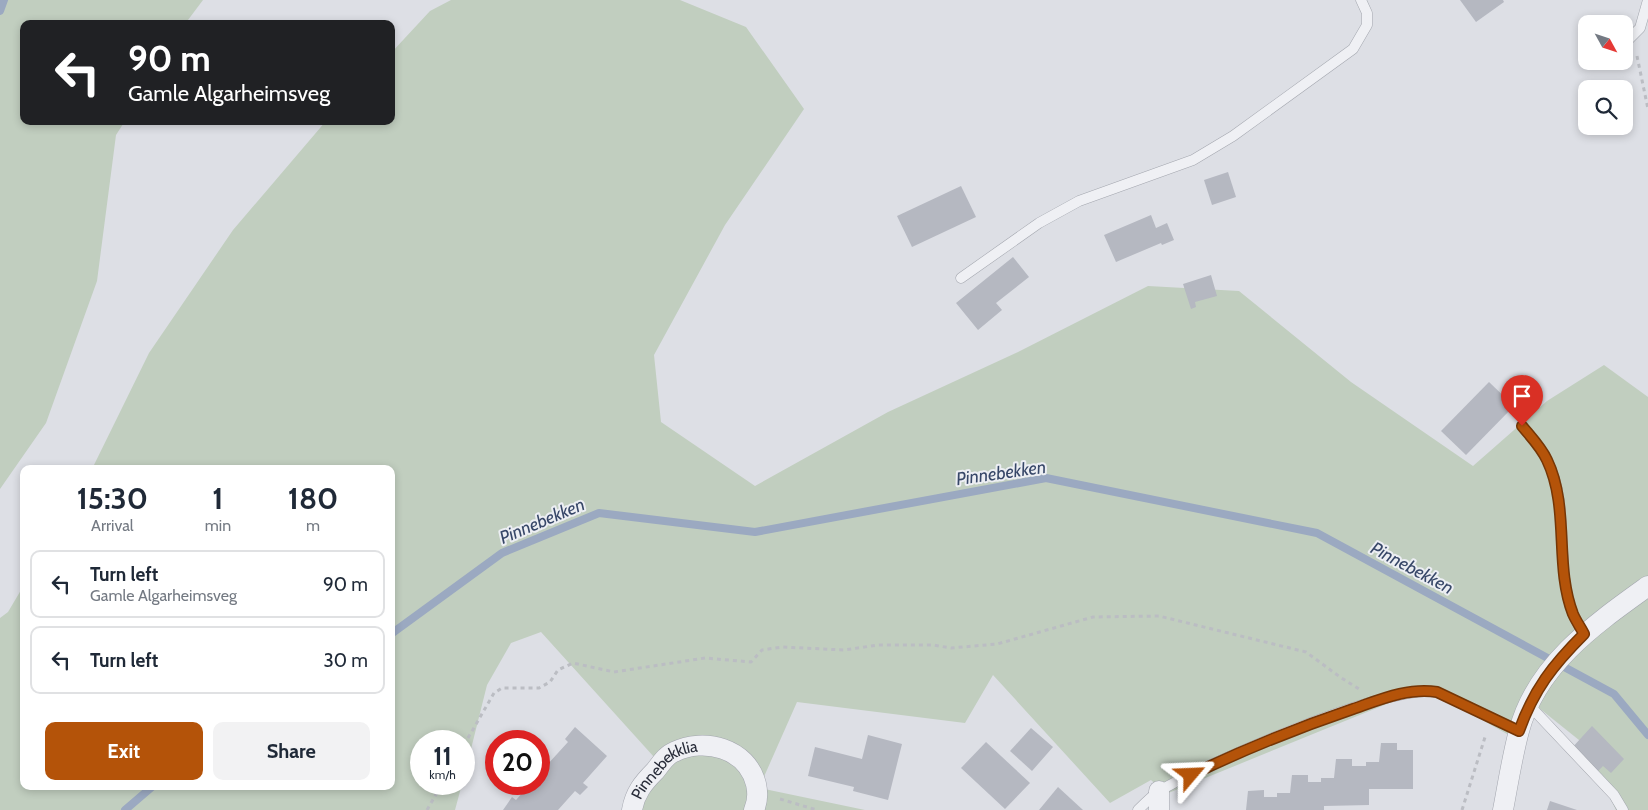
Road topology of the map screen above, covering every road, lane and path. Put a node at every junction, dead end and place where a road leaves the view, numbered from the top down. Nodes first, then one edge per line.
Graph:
1 (1361, 0) edge
2 (1648, 0) edge
3 (1634, 36) joint
4 (1648, 109) edge
5 (961, 278) dead end
6 (1522, 426) dead end
7 (1648, 586) edge
8 (1584, 634) junction
9 (1379, 700) junction
10 (1529, 705) junction
11 (1493, 717) junction
12 (473, 730) edge
13 (1519, 731) junction
14 (436, 795) edge
15 (1159, 800) edge
16 (756, 801) edge
17 (427, 810) edge
18 (632, 810) edge
19 (817, 810) edge
20 (1138, 810) edge
21 (1462, 810) edge
22 (1503, 810) edge
23 (1623, 810) edge

1 - 5 lane
2 - 3 lane
3 - 4 path
6 - 8 lane
7 - 8 street
8 - 10 street
9 - 11 lane
9 - 12 path
9 - 15 lane
10 - 13 street
10 - 23 lane
11 - 13 lane
11 - 21 path
13 - 22 street
14 - 17 path
15 - 20 lane
16 - 18 street, Pinnebekklia
16 - 19 path

